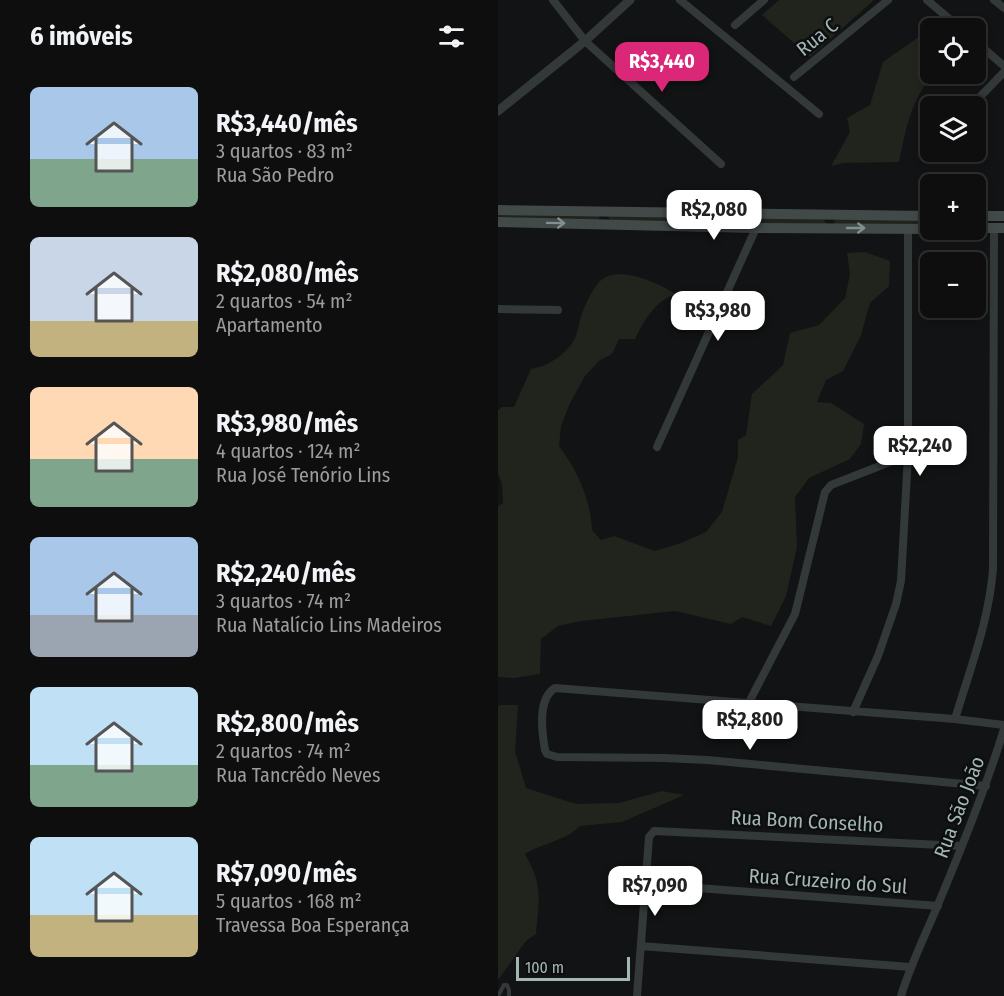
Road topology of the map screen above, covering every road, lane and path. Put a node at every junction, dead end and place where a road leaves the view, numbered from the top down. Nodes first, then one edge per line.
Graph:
1 (553, 0) edge
2 (630, 0) edge
3 (680, 0) edge
4 (764, 0) edge
5 (888, 0) edge
6 (927, 0) edge
7 (994, 0) edge
8 (1004, 8) edge
9 (948, 18) edge
10 (735, 25) dead end
11 (585, 41) junction
12 (986, 50) edge
13 (1004, 66) edge
14 (1004, 72) edge
15 (794, 77) dead end
16 (981, 96) edge
17 (498, 111) edge
18 (819, 114) dead end
19 (721, 164) dead end
20 (498, 210) edge
21 (606, 211) junction
22 (831, 216) junction
23 (920, 216) edge
24 (986, 216) edge
25 (1004, 216) edge
26 (498, 222) edge
27 (604, 224) junction
28 (756, 228) junction
29 (830, 228) junction
30 (999, 228) edge
31 (908, 229) junction
32 (920, 229) edge
33 (498, 309) edge
34 (558, 310) dead end
35 (657, 447) dead end
36 (908, 455) junction
37 (748, 704) junction
38 (853, 712) junction
39 (955, 718) junction
40 (1004, 727) edge
41 (986, 786) junction
42 (962, 846) junction
43 (645, 884) junction
44 (938, 906) junction
45 (641, 946) junction
46 (910, 966) junction
47 (498, 996) edge
48 (509, 996) edge
49 (637, 996) edge
50 (902, 996) edge

1 - 11 street
2 - 11 street
3 - 18 street
4 - 10 street
5 - 15 street, Rua C
6 - 9 street
7 - 8 street
11 - 17 street
11 - 19 street
12 - 13 street
14 - 16 street
20 - 21 main road
21 - 22 main road
21 - 27 main road
22 - 23 main road
22 - 29 main road
24 - 25 main road
26 -> 27 main road
27 - 28 main road
28 - 29 main road
28 - 35 street
29 -> 31 main road
30 - 39 street
31 - 32 main road
31 - 36 street
33 - 34 street
36 - 37 street
36 - 38 street
37 - 38 street
37 - 41 street
38 - 39 street
39 - 40 street
40 - 41 street, Rua São João
41 - 42 street, Rua São João
42 - 43 street, Rua Bom Conselho
42 - 44 street, Rua São João
43 - 44 street, Rua Cruzeiro do Sul
43 - 45 street
44 - 46 street, Rua São João
45 - 46 street
45 - 49 street
46 - 50 street, Rua São João
47 - 48 lane

